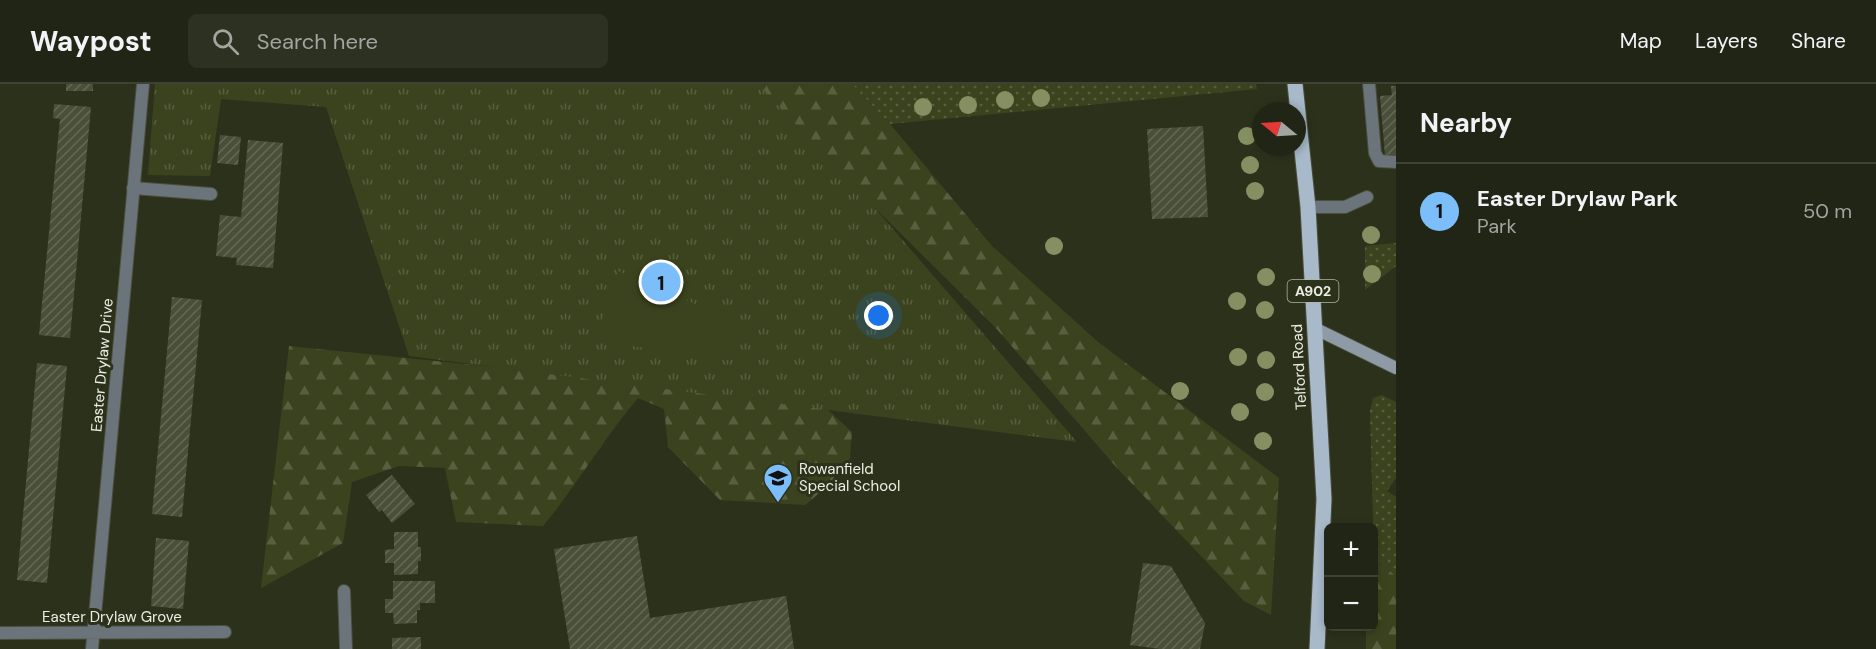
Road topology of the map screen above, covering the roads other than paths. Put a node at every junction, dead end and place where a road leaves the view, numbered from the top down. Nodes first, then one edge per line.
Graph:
1 (143, 84) edge
2 (1295, 84) edge
3 (1369, 84) edge
4 (1396, 162) edge
5 (134, 188) junction
6 (211, 194) dead end
7 (1367, 197) dead end
8 (1308, 207) junction
9 (1316, 329) junction
10 (1396, 368) edge
11 (344, 591) dead end
12 (93, 632) junction
13 (225, 632) dead end
14 (0, 633) edge
15 (92, 649) edge
16 (346, 649) edge
17 (1317, 649) edge

1 - 5 street, Easter Drylaw Drive
2 - 8 main road, Telford Road / A902
3 - 4 street
5 - 6 street
5 - 12 street, Easter Drylaw Drive
7 - 8 street
8 - 9 main road, Telford Road / A902
9 - 10 street
9 - 17 main road, Telford Road / A902
11 - 16 street
12 - 13 street, Easter Drylaw Grove
12 - 14 street, Easter Drylaw Grove
12 - 15 street, Easter Drylaw Drive

